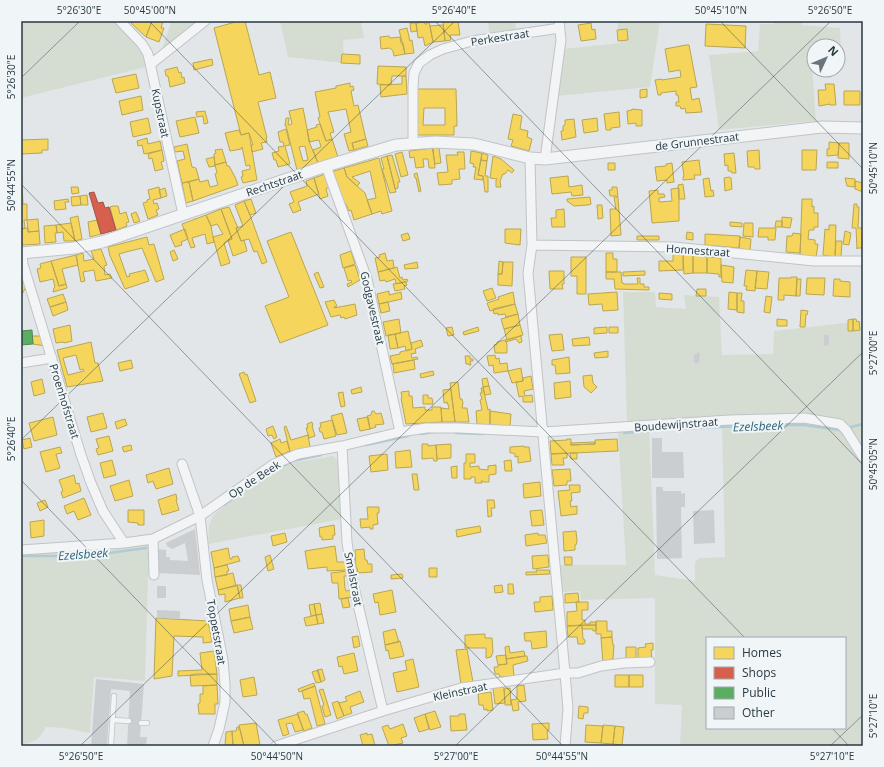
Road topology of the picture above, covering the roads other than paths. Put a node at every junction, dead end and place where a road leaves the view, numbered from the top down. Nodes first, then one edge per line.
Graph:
1 (120, 21) edge
2 (205, 21) edge
3 (559, 25) edge
4 (151, 64) junction
5 (863, 128) edge
6 (413, 143) junction
7 (530, 158) junction
8 (544, 159) junction
9 (326, 166) junction
10 (183, 214) junction
11 (532, 245) junction
12 (22, 259) edge
13 (863, 261) edge
14 (52, 358) junction
15 (21, 363) edge
16 (400, 432) junction
17 (543, 432) junction
18 (342, 446) junction
19 (863, 457) edge
20 (182, 464) dead end
21 (200, 516) junction
22 (154, 539) junction
23 (124, 543) junction
24 (21, 550) edge
25 (154, 575) dead end
26 (650, 662) dead end
27 (565, 673) junction
28 (114, 696) dead end
29 (383, 711) junction
30 (113, 720) junction
31 (129, 722) dead end
32 (141, 723) dead end
33 (147, 723) dead end
34 (111, 744) dead end
35 (213, 746) edge
36 (276, 746) edge
37 (565, 746) edge

1 - 4 street, Kupstraat
2 - 4 street
3 - 6 street, Perkestraat
3 - 8 street, Perkestraat
4 - 10 street, Kupstraat
5 - 8 street, de Grunnestraat
6 - 7 street, Rechtstraat
6 - 9 street, Rechtstraat
7 - 8 street, de Grunnestraat
7 - 11 street
9 - 10 street, Rechtstraat
9 - 16 street, Godgavestraat
10 - 12 street, Rechtstraat
11 - 13 street, Honnestraat
11 - 17 street
12 - 14 street, Proenhofstraat
14 - 15 street
14 - 23 street, Proenhofstraat
16 - 17 street, Op de Beek
16 - 18 street, Op de Beek
17 - 19 street, Boudewijnstraat
17 - 27 street
18 - 21 street, Op de Beek
18 - 29 street, Smalstraat
20 - 21 street, Toppetstraat
21 - 22 street, Op de Beek
21 - 35 street, Toppetstraat
22 - 23 street, Op de Beek
22 - 25 street
23 - 24 street, Op de Beek
26 - 27 street, Kleinstraat
27 - 29 street, Kleinstraat
27 - 37 street
28 - 30 lane
29 - 36 street, Kleinstraat
30 - 31 lane
30 - 34 lane
32 - 33 lane

